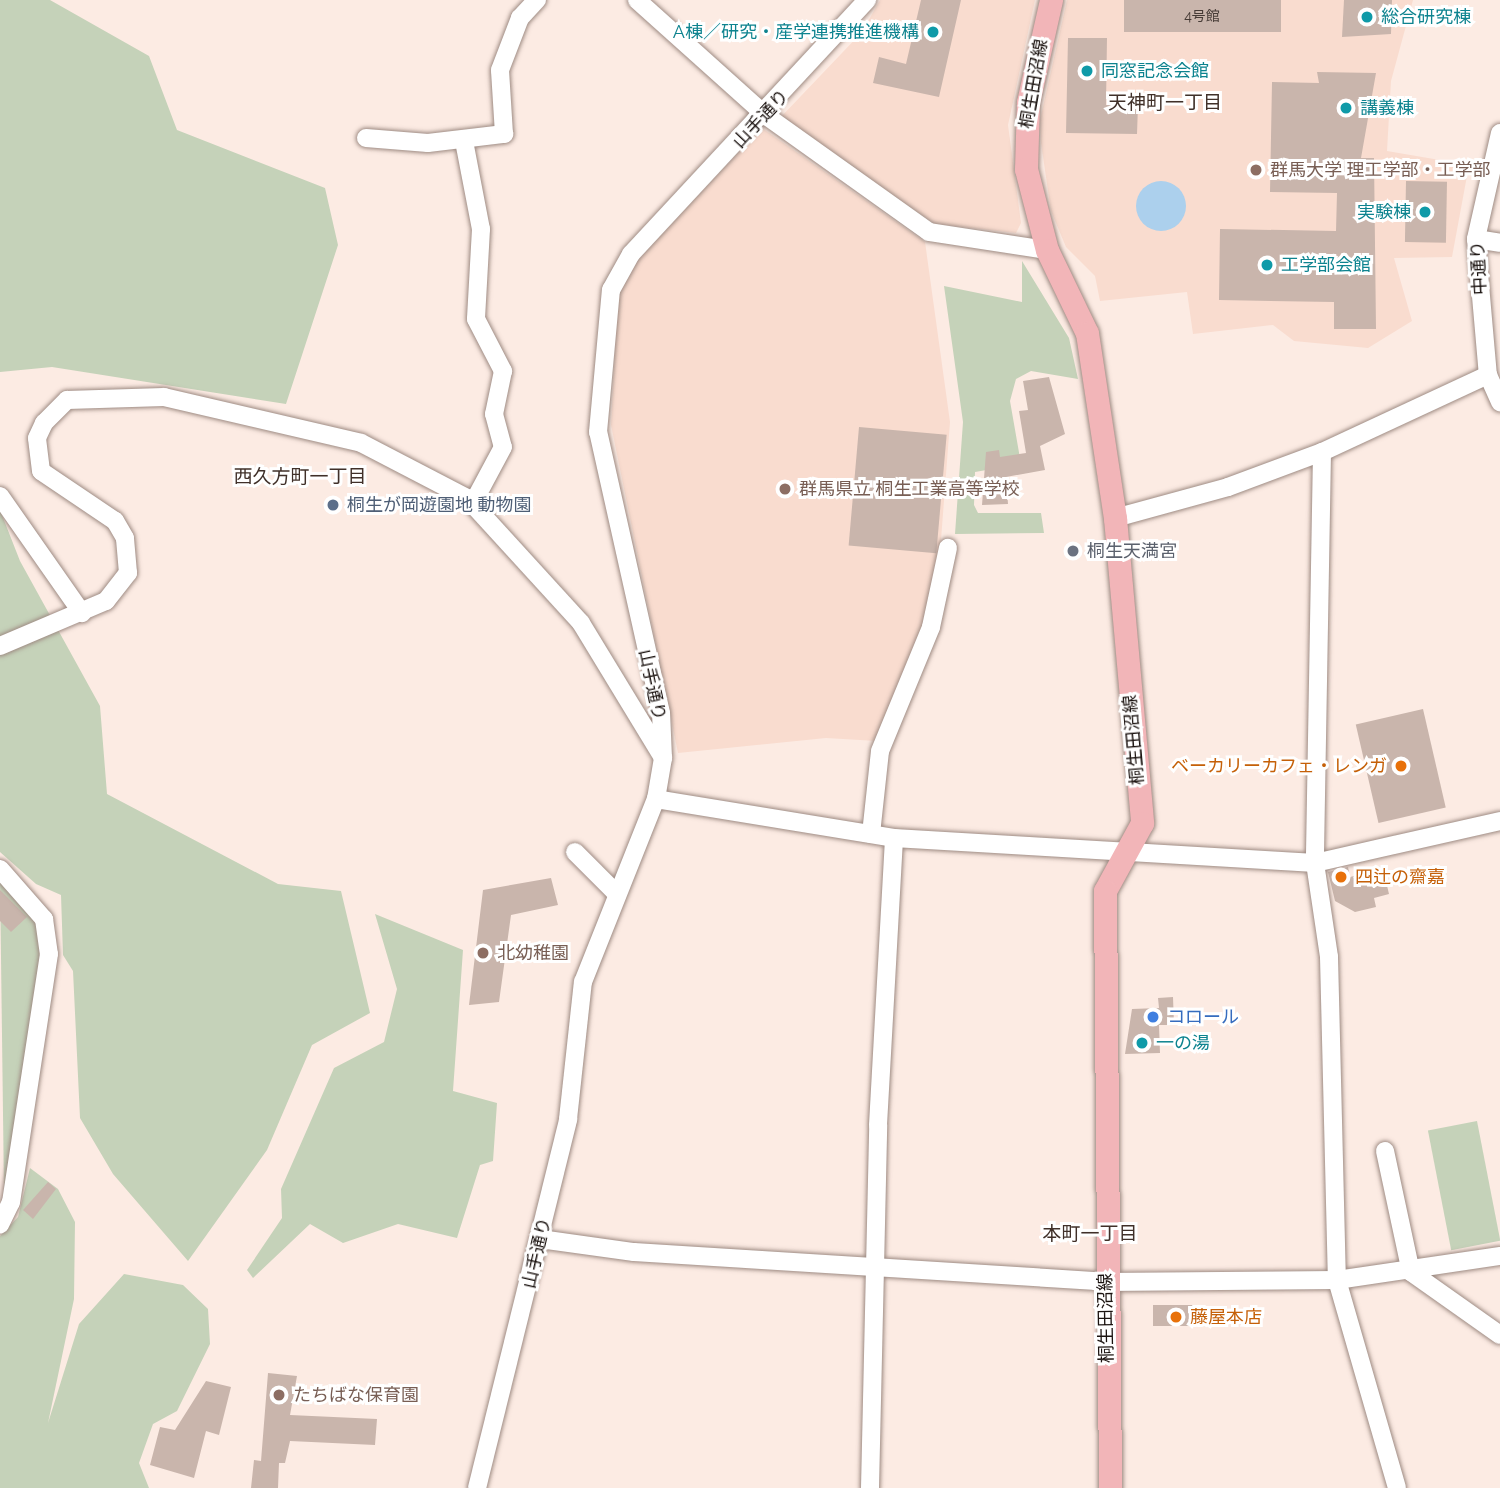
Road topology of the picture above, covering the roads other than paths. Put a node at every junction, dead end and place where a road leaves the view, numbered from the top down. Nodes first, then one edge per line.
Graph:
1 (537, 0) edge
2 (637, 0) edge
3 (867, 0) edge
4 (1051, 0) edge
5 (765, 115) junction
6 (366, 138) dead end
7 (464, 141) junction
8 (1499, 145) edge
9 (1476, 239) junction
10 (1500, 243) edge
11 (1047, 250) junction
12 (1488, 375) junction
13 (1500, 402) edge
14 (1322, 452) junction
15 (0, 496) edge
16 (473, 503) junction
17 (1115, 518) junction
18 (948, 548) dead end
19 (82, 612) junction
20 (0, 646) edge
21 (663, 758) junction
22 (656, 799) junction
23 (1500, 821) edge
24 (871, 834) junction
25 (894, 838) junction
26 (1127, 851) junction
27 (575, 852) dead end
28 (1315, 863) junction
29 (0, 869) edge
30 (617, 894) junction
31 (1385, 1151) dead end
32 (0, 1225) edge
33 (540, 1239) junction
34 (1500, 1256) edge
35 (879, 1267) junction
36 (1411, 1272) junction
37 (1337, 1280) junction
38 (1105, 1282) junction
39 (1500, 1335) edge
40 (477, 1488) edge
41 (870, 1488) edge
42 (1110, 1488) edge
43 (1397, 1488) edge

1 - 7 street
2 - 5 street
3 - 5 street, 山手通り
4 - 11 main road, 桐生田沼線
5 - 11 street
5 - 21 street, 山手通り
6 - 7 street
7 - 16 street
8 - 9 street, 中通り
9 - 10 street
9 - 12 street, 中通り
11 - 17 main road, 桐生田沼線
12 - 13 street, 中通り
12 - 14 street
14 - 17 street
14 - 28 street
15 - 19 street
16 - 19 street
16 - 21 street
17 - 26 main road, 桐生田沼線
18 - 24 street
19 - 20 street
21 - 22 street, 山手通り
22 - 24 street
22 - 30 street, 山手通り
23 - 28 street
24 - 25 street
25 - 26 street
25 - 35 street
26 - 28 street
26 - 38 main road, 桐生田沼線
27 - 30 street
28 - 37 street
29 - 32 street
30 - 33 street, 山手通り
31 - 36 street
33 - 35 street
33 - 40 street, 山手通り
34 - 36 street
35 - 38 street
35 - 41 street
36 - 37 street
36 - 39 street
37 - 38 street
37 - 43 street
38 - 42 main road, 桐生田沼線

